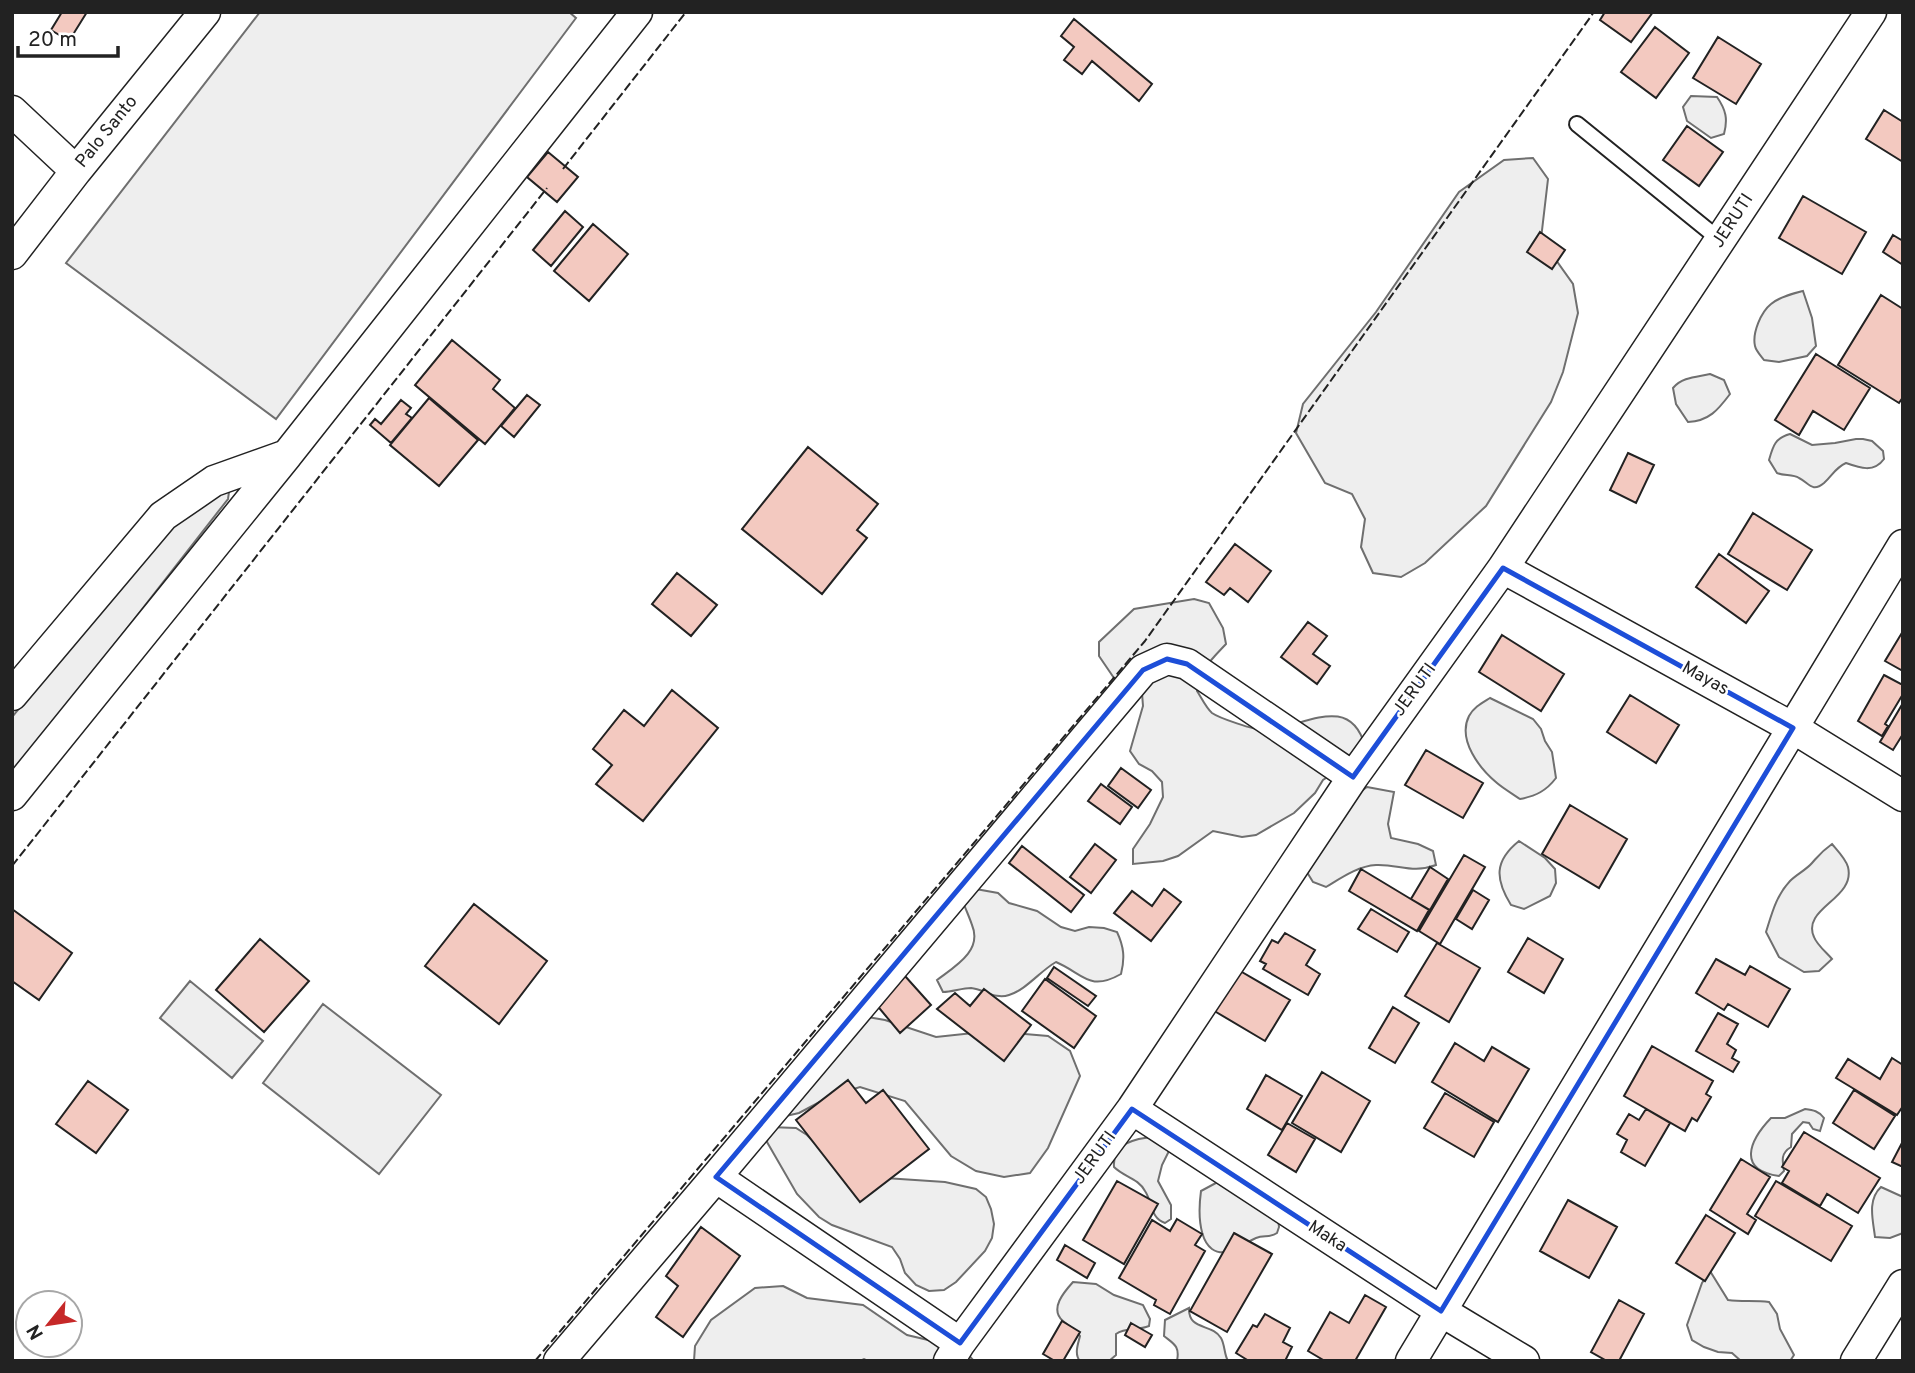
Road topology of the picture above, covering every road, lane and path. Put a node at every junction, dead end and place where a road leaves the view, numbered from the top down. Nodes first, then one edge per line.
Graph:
1 (205, 12) edge
2 (636, 12) edge
3 (1871, 12) edge
4 (12, 111) edge
5 (1577, 124) dead end
6 (76, 170) junction
7 (1720, 240) junction
8 (12, 254) edge
9 (287, 455) junction
10 (1903, 545) edge
11 (1503, 568) junction
12 (12, 695) edge
13 (1793, 728) junction
14 (1353, 777) junction
15 (12, 795) edge
16 (1903, 796) edge
17 (1132, 1109) junction
18 (716, 1177) junction
19 (1903, 1285) edge
20 (1441, 1311) junction
21 (955, 1352) edge
22 (558, 1361) edge
23 (1411, 1361) edge
24 (1524, 1361) edge
25 (1856, 1361) edge

1 - 6 street, Palo Santo
2 - 9 street
3 - 7 street, JERUTI
4 - 6 street
5 - 7 lane
6 - 8 street, Palo Santo
7 - 11 street, JERUTI
9 - 12 street
9 - 15 street
10 - 13 street
11 - 13 street, Mayas
11 - 14 street, JERUTI
13 - 16 street, Mayas
13 - 20 street
14 - 17 street, JERUTI
14 - 18 street
17 - 20 street, Maka
17 - 21 street, JERUTI
18 - 21 street
18 - 22 street
19 - 25 street
20 - 23 street
20 - 24 street, Maka

